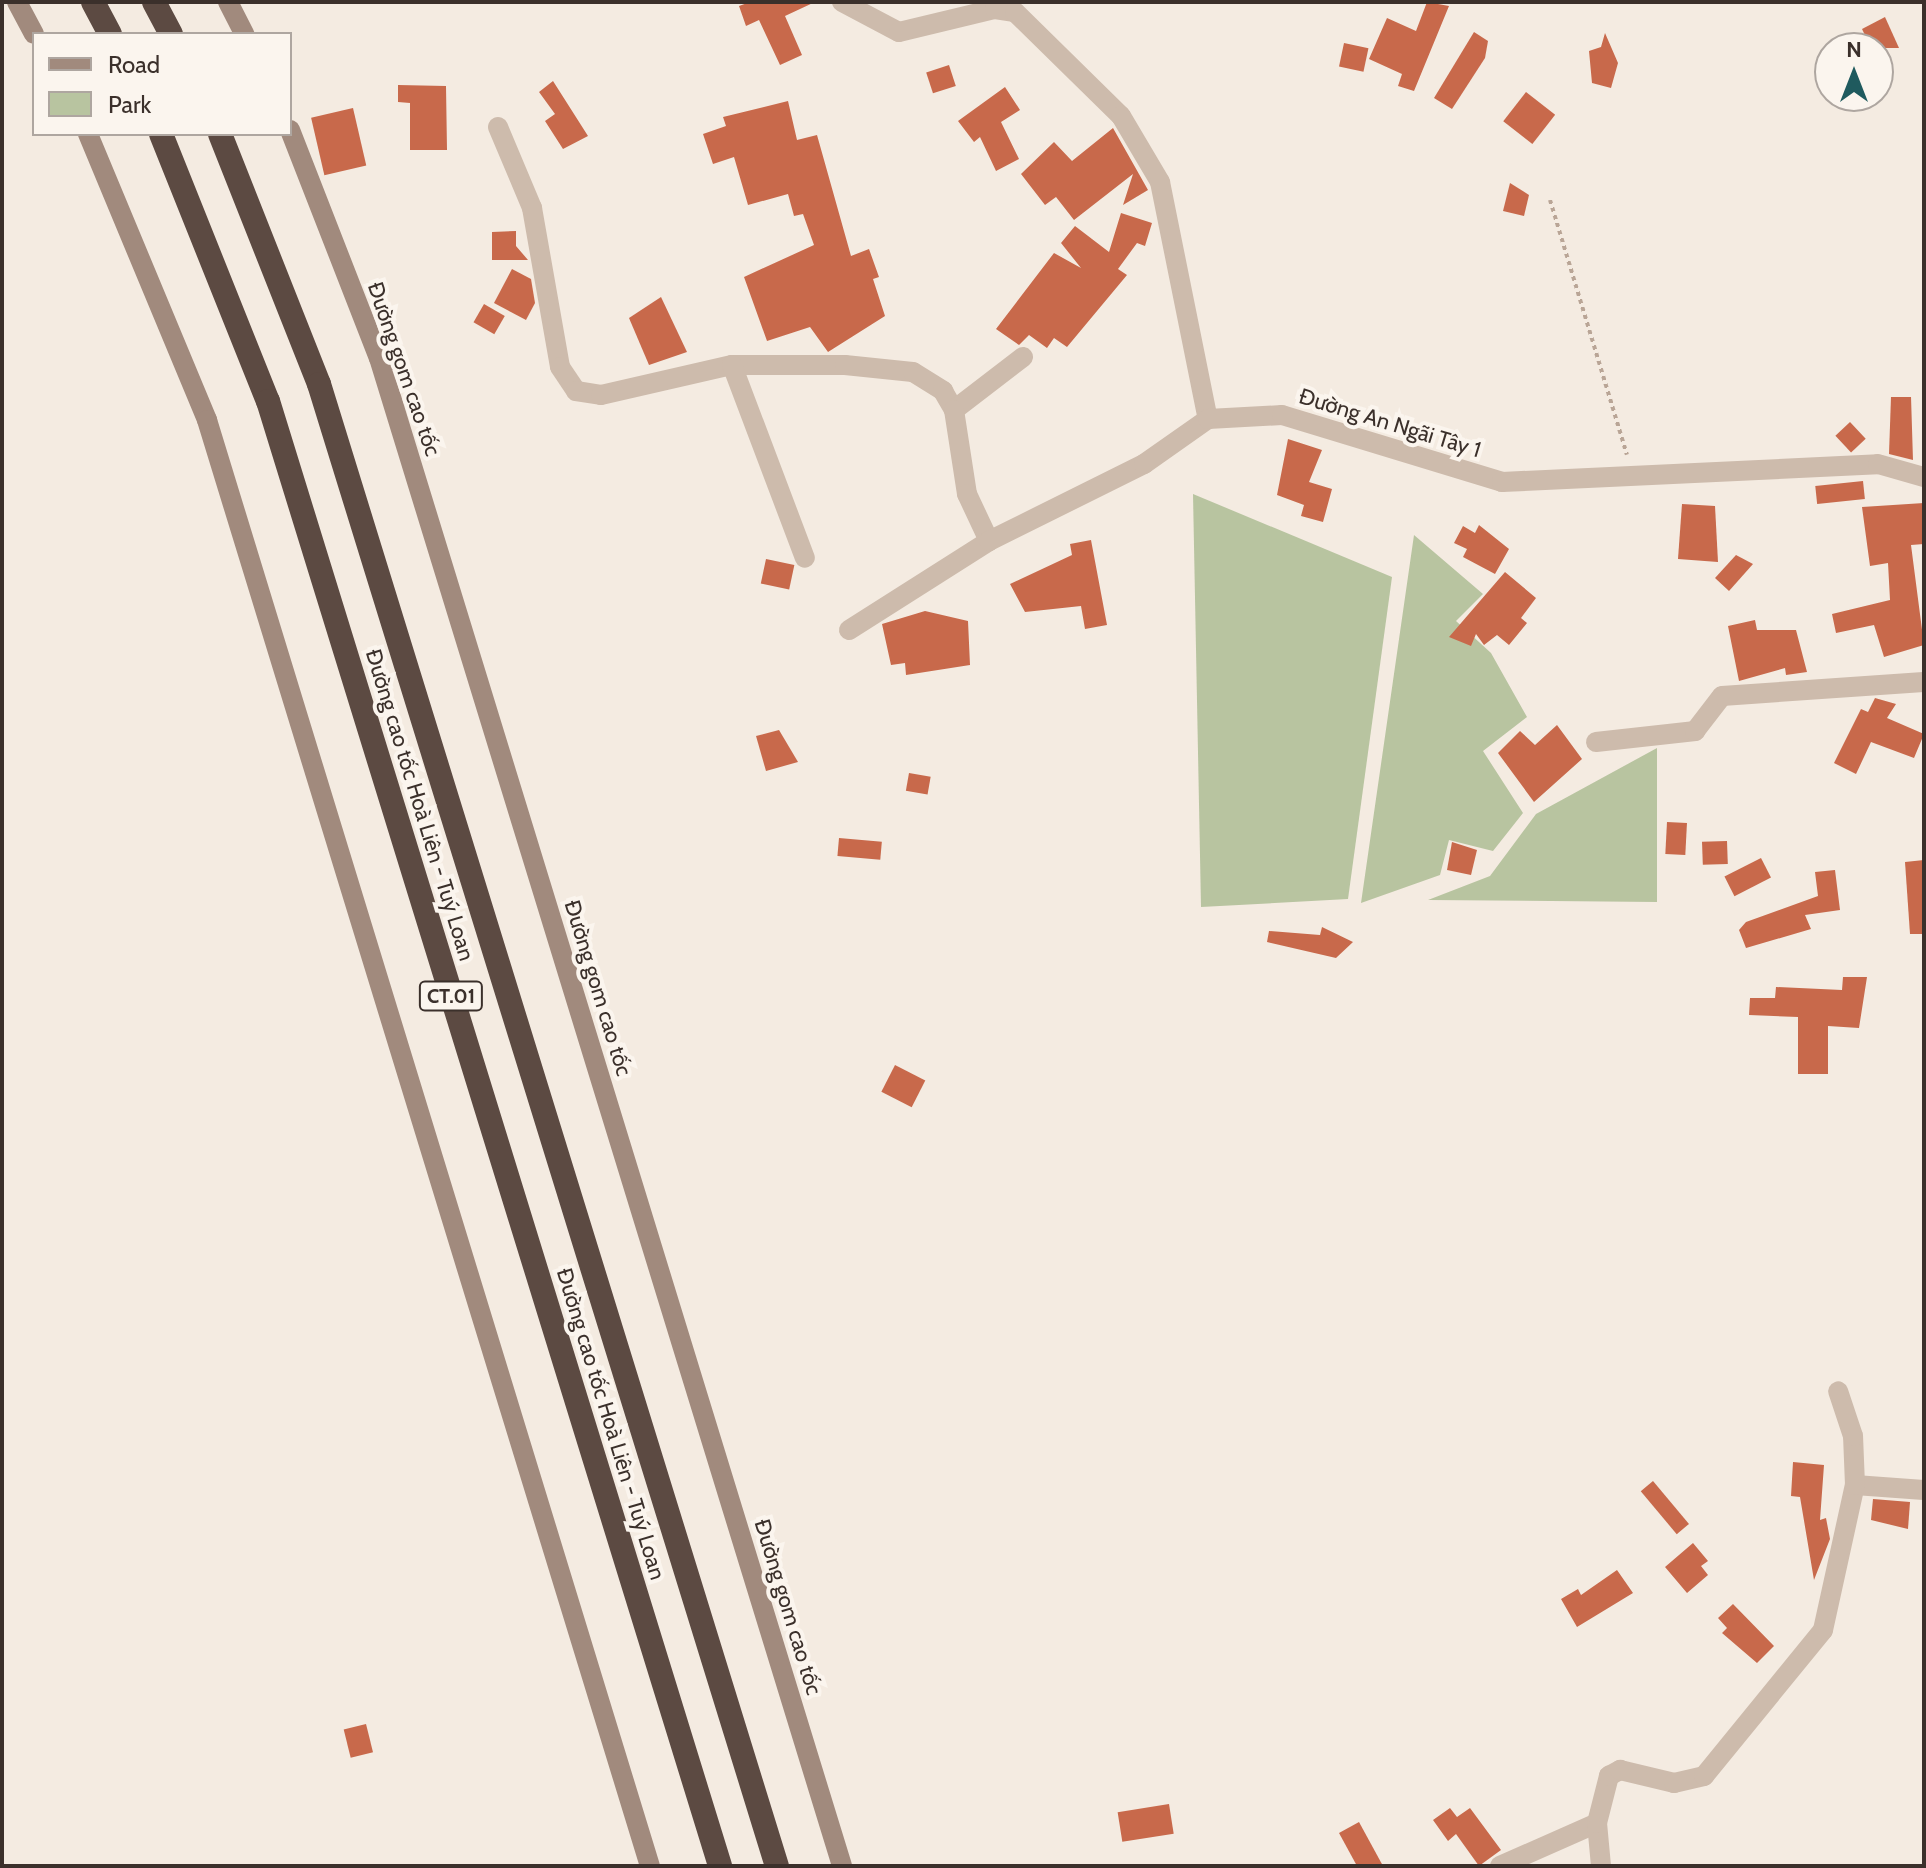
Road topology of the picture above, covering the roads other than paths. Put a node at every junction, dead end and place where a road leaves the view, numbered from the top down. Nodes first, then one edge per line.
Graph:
1 (17, 2) edge
2 (93, 2) edge
3 (154, 2) edge
4 (228, 2) edge
5 (842, 2) edge
6 (33, 32) edge
7 (109, 32) edge
8 (170, 32) edge
9 (243, 32) edge
10 (498, 127) dead end
11 (292, 135) edge
12 (89, 136) edge
13 (162, 136) edge
14 (221, 136) edge
15 (1023, 357) dead end
16 (732, 365) junction
17 (954, 410) junction
18 (1208, 419) junction
19 (1924, 477) edge
20 (989, 541) junction
21 (805, 558) dead end
22 (849, 630) dead end
23 (1924, 682) edge
24 (1596, 742) dead end
25 (1838, 1391) dead end
26 (1855, 1485) junction
27 (1924, 1490) edge
28 (1597, 1823) junction
29 (650, 1866) edge
30 (720, 1866) edge
31 (777, 1866) edge
32 (842, 1866) edge
33 (1500, 1866) edge
34 (1601, 1866) edge

1 - 6 main road
2 - 7 highway
3 - 8 highway
4 - 9 main road
5 - 18 street
10 - 16 street
11 - 32 main road, Đường gom cao tốc
12 - 29 main road
13 - 30 highway, Đường cao tốc Hoà Liên - Tuý Loan / CT.01
14 - 31 highway, Đường cao tốc Hoà Liên - Tuý Loan / CT.01
15 - 17 street
16 - 17 street
16 - 21 street
17 - 20 street
18 - 19 street, Đường An Ngãi Tây 1
18 - 20 street
20 - 22 street
23 - 24 street
25 - 26 street
26 - 27 street
26 - 28 street
28 - 33 street
28 - 34 street

